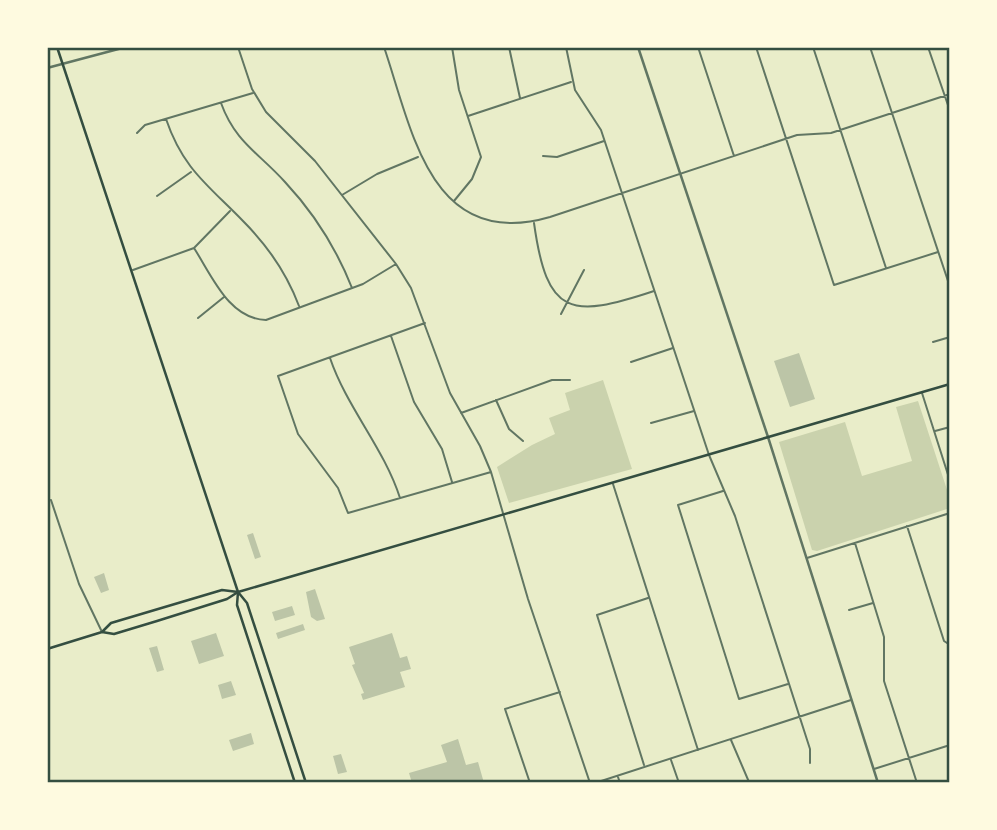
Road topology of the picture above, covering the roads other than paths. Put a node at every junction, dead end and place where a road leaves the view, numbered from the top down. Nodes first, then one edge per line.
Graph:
1 (57, 47) edge
2 (126, 47) edge
3 (238, 47) edge
4 (384, 47) edge
5 (452, 47) edge
6 (509, 47) edge
7 (566, 47) edge
8 (638, 47) edge
9 (698, 47) edge
10 (756, 47) edge
11 (813, 47) edge
12 (870, 47) edge
13 (928, 47) edge
14 (63, 64) junction
15 (47, 68) edge
16 (572, 82) junction
17 (254, 93) junction
18 (950, 94) edge
19 (944, 95) junction
20 (520, 99) junction
21 (221, 103) junction
22 (950, 111) edge
23 (892, 113) junction
24 (468, 116) junction
25 (166, 119) junction
26 (840, 131) junction
27 (137, 133) dead end
28 (786, 139) junction
29 (605, 141) junction
30 (543, 156) dead end
31 (734, 156) junction
32 (420, 157) junction
33 (191, 172) junction
34 (681, 174) junction
35 (622, 193) junction
36 (341, 195) junction
37 (157, 197) dead end
38 (454, 202) junction
39 (231, 210) junction
40 (533, 222) junction
41 (194, 248) junction
42 (938, 251) junction
43 (396, 264) junction
44 (886, 268) junction
45 (132, 270) junction
46 (584, 270) dead end
47 (950, 287) edge
48 (352, 288) junction
49 (655, 291) junction
50 (225, 296) junction
51 (568, 301) junction
52 (300, 308) junction
53 (561, 314) dead end
54 (198, 318) dead end
55 (426, 323) junction
56 (391, 335) junction
57 (950, 337) edge
58 (933, 342) dead end
59 (674, 347) junction
60 (330, 357) junction
61 (631, 362) dead end
62 (570, 380) dead end
63 (950, 384) edge
64 (922, 392) junction
65 (496, 399) junction
66 (695, 411) junction
67 (460, 413) junction
68 (651, 423) dead end
69 (950, 427) edge
70 (934, 431) junction
71 (768, 437) junction
72 (523, 441) dead end
73 (709, 455) junction
74 (491, 472) junction
75 (950, 481) edge
76 (613, 483) junction
77 (453, 484) junction
78 (724, 491) junction
79 (400, 498) junction
80 (51, 500) dead end
81 (950, 513) edge
82 (504, 514) junction
83 (907, 527) junction
84 (855, 543) junction
85 (807, 559) junction
86 (238, 592) junction
87 (649, 598) junction
88 (874, 602) junction
89 (849, 610) dead end
90 (102, 632) junction
91 (949, 645) edge
92 (47, 649) edge
93 (789, 684) junction
94 (561, 692) junction
95 (950, 694) edge
96 (950, 699) edge
97 (852, 700) junction
98 (800, 717) junction
99 (730, 739) junction
100 (950, 745) edge
101 (698, 750) junction
102 (908, 757) junction
103 (670, 759) junction
104 (810, 763) dead end
105 (644, 767) junction
106 (874, 769) junction
107 (617, 776) junction
108 (749, 782) edge
109 (295, 783) edge
110 (306, 783) edge
111 (530, 783) edge
112 (590, 783) edge
113 (595, 783) edge
114 (620, 783) edge
115 (679, 783) edge
116 (878, 783) edge
117 (916, 783) edge

1 - 14 main road
2 - 14 street
3 - 17 street
4 - 32 street
5 - 24 street
6 - 20 street
7 - 16 street
8 - 34 street
9 - 31 street
10 - 28 street
11 - 26 street
12 - 23 street
13 - 19 street
14 - 15 street
14 - 45 main road
16 - 20 street
16 - 29 street
17 - 21 street
17 - 36 street
18 - 19 street
19 - 22 street
19 - 23 street
20 - 24 street
21 - 25 street
21 - 48 street
23 - 26 street
23 - 42 street
24 - 38 street
25 - 27 street
25 - 33 street
26 - 28 street
26 - 44 street
28 - 31 street
28 - 44 street
29 - 30 street
29 - 35 street
31 - 34 street
32 - 36 street
32 - 38 street
33 - 37 street
33 - 39 street
34 - 35 street
34 - 71 street
35 - 40 street
35 - 49 street
36 - 43 street
38 - 40 street
39 - 41 street
39 - 52 street
40 - 51 street
41 - 45 street
41 - 50 street
42 - 44 street
42 - 47 street
43 - 48 street
43 - 55 street
45 - 86 main road
46 - 51 street
48 - 52 street
49 - 51 street
49 - 59 street
50 - 52 street
50 - 54 street
51 - 53 street
55 - 56 street
55 - 67 street
56 - 60 street
56 - 77 street
57 - 58 street
59 - 61 street
59 - 66 street
60 - 79 street
60 - 79 street
62 - 65 street
63 - 64 main road
64 - 70 street
64 - 71 main road
65 - 67 street
65 - 72 street
66 - 68 street
66 - 73 street
67 - 74 street
69 - 70 street
70 - 75 street
71 - 73 main road
71 - 85 street
73 - 76 main road
73 - 78 street
74 - 77 street
74 - 82 street
76 - 82 main road
76 - 87 street
77 - 79 street
78 - 93 street
78 - 93 street
80 - 90 street
81 - 83 street
82 - 86 main road
82 - 94 street
83 - 84 street
83 - 91 street
84 - 85 street
84 - 88 street
85 - 97 street
86 - 90 main road
86 - 90 main road
86 - 109 main road
86 - 110 main road
87 - 101 street
87 - 105 street
88 - 89 street
88 - 102 street
90 - 92 main road
93 - 98 street
94 - 111 street
94 - 112 street
95 - 96 street
97 - 98 street
97 - 106 street
98 - 99 street
98 - 104 street
99 - 101 street
99 - 108 street
100 - 102 street
101 - 103 street
102 - 106 street
102 - 117 street
103 - 105 street
103 - 115 street
105 - 107 street
106 - 116 street
107 - 113 street
107 - 114 street

